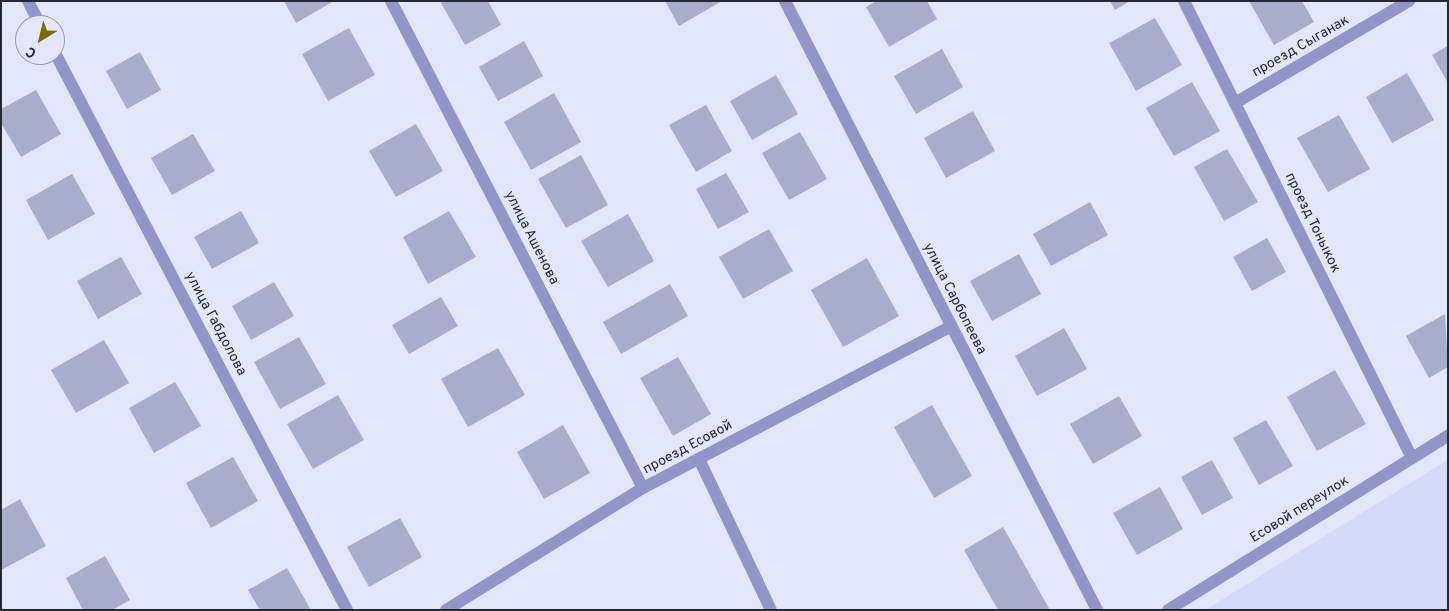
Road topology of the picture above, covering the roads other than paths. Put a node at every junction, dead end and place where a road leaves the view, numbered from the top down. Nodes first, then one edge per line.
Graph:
1 (28, 1) edge
2 (391, 1) edge
3 (785, 1) edge
4 (1184, 1) edge
5 (1409, 1) edge
6 (35, 15) edge
7 (61, 65) edge
8 (1235, 103) junction
9 (951, 326) junction
10 (1448, 436) edge
11 (1412, 458) junction
12 (699, 459) junction
13 (644, 488) junction
14 (348, 610) edge
15 (446, 610) edge
16 (771, 610) edge
17 (1097, 610) edge
18 (1168, 610) edge

1 - 6 street
2 - 13 street, улица Ашенова
3 - 9 street, улица Сарбопеева
4 - 8 street, проезд Тоныкок
5 - 8 street, проезд Сыганак
7 - 14 street, улица Габдолова
8 - 11 street, проезд Тоныкок
9 - 12 street, проезд Есовой
9 - 17 street, улица Сарбопеева
10 - 11 street, Есовой переулок
11 - 18 street, Есовой переулок
12 - 13 street, проезд Есовой
12 - 16 street
13 - 15 street, проезд Есовой

